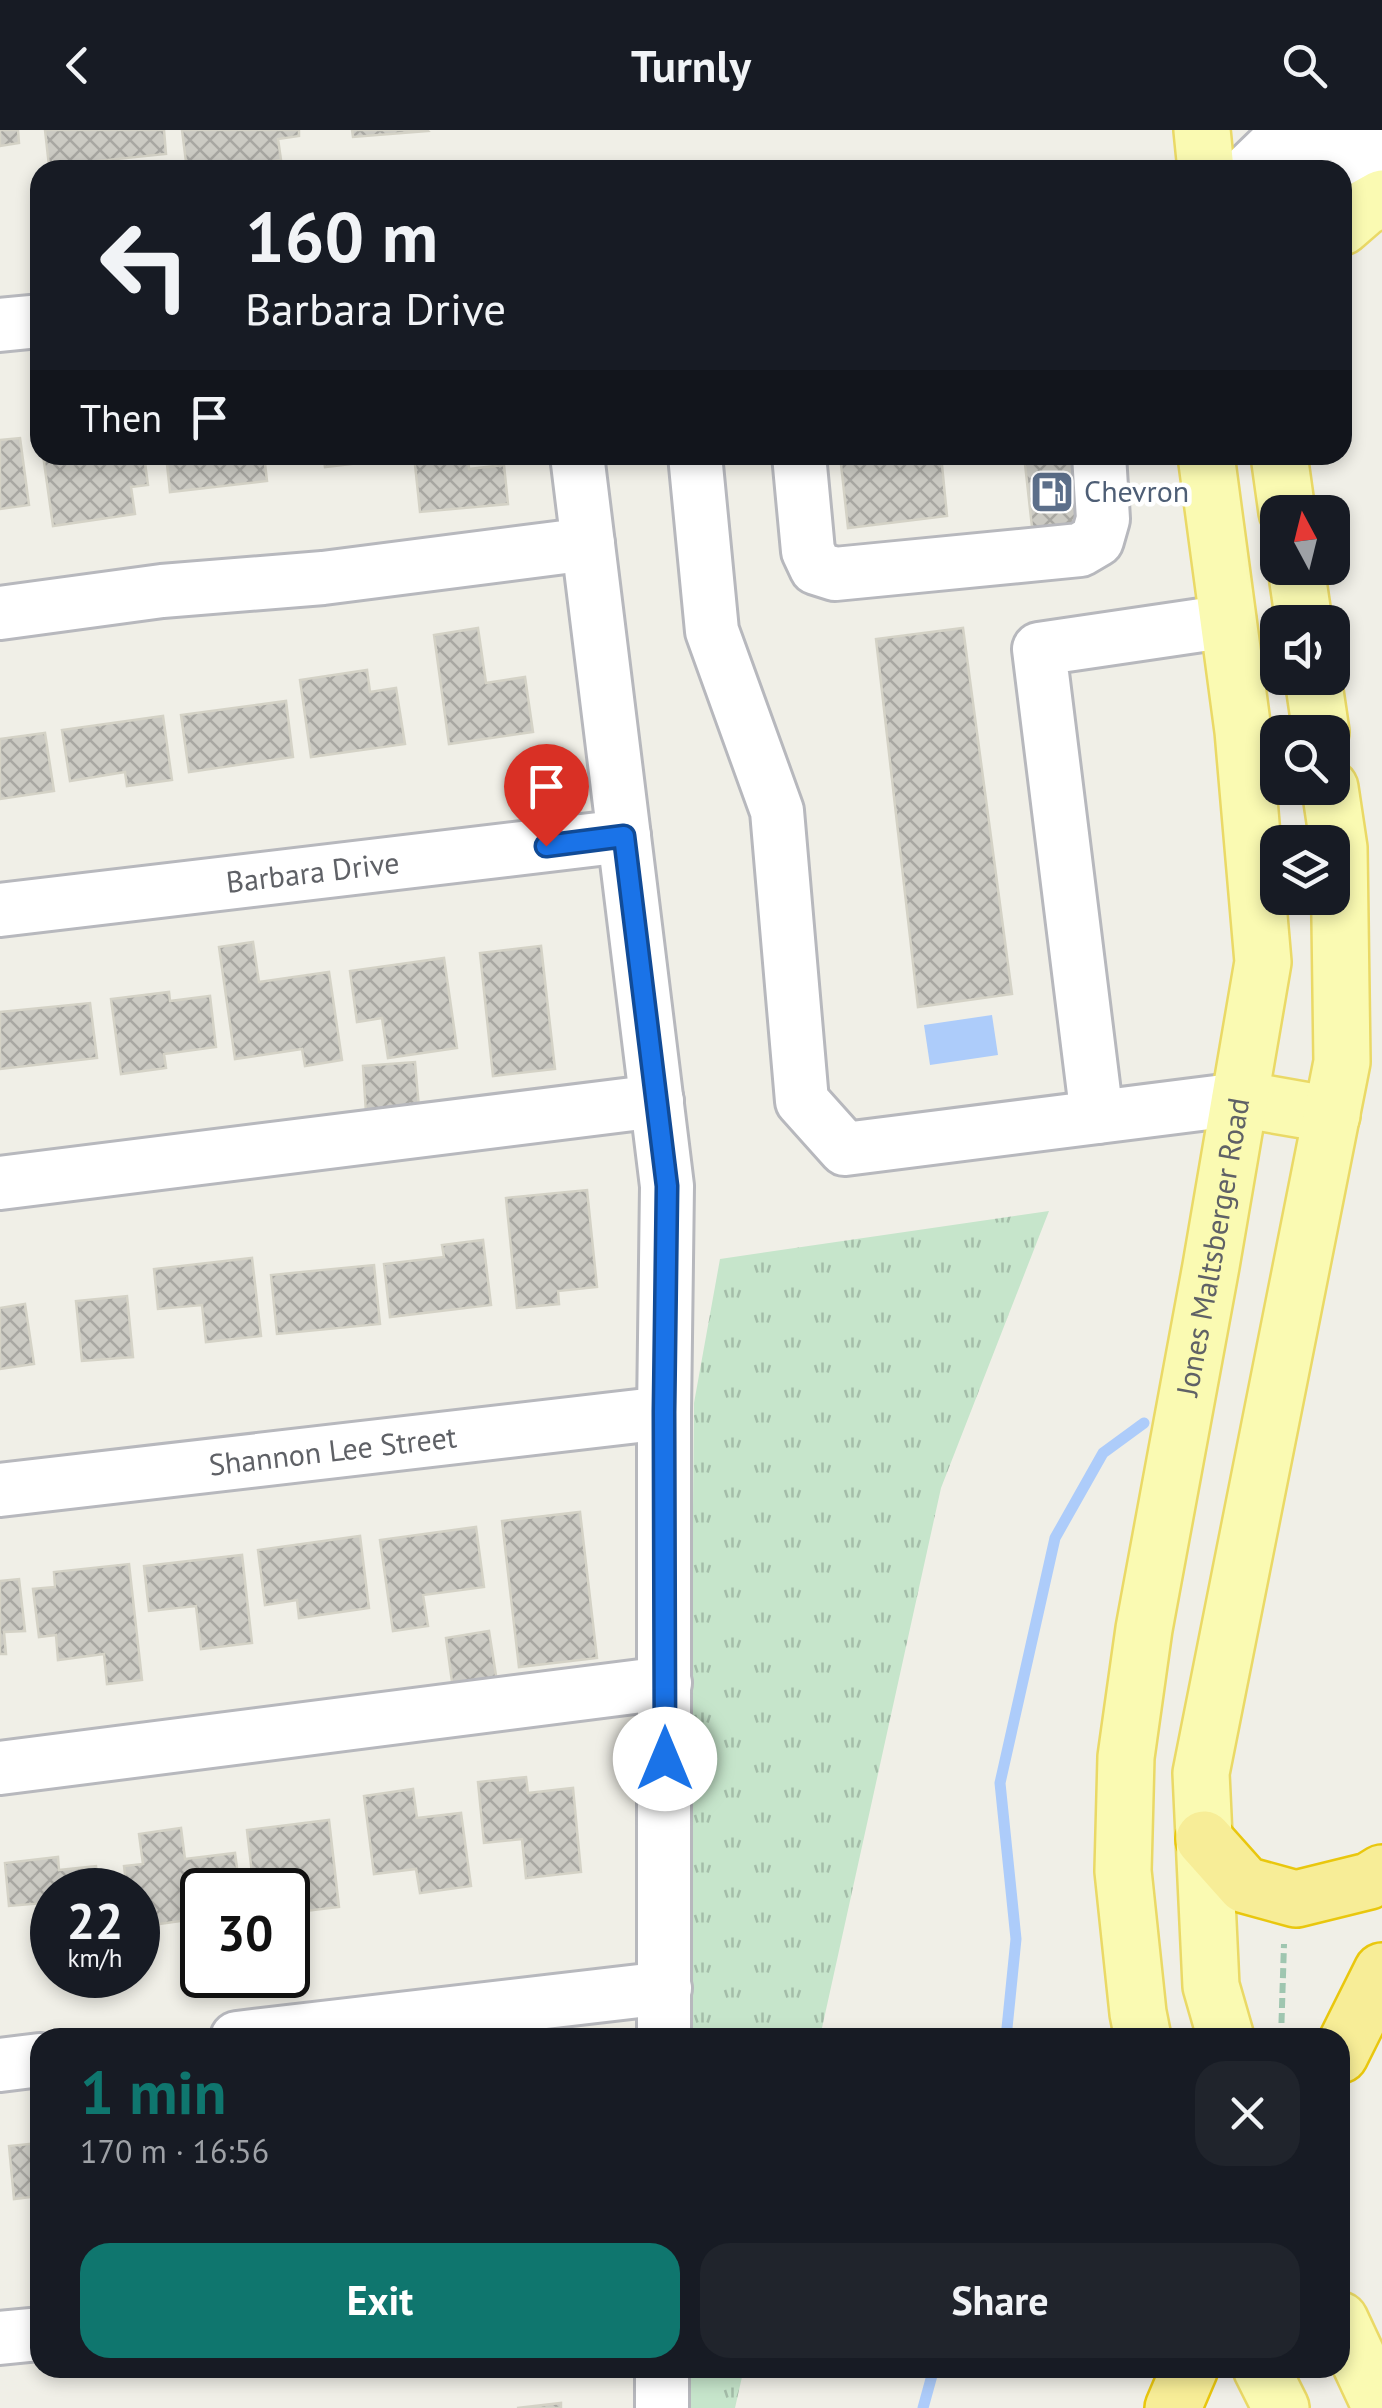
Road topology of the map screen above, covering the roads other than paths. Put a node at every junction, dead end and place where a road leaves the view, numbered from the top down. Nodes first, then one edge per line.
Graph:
1 (1202, 130) edge
2 (1340, 132) edge
3 (1205, 160) edge
4 (1259, 160) edge
5 (1382, 178) edge
6 (1352, 182) edge
7 (1382, 198) edge
8 (1352, 218) edge
9 (30, 321) edge
10 (0, 325) edge
11 (579, 465) edge
12 (696, 465) edge
13 (800, 465) edge
14 (1100, 465) edge
15 (1207, 465) edge
16 (1281, 465) edge
17 (1285, 495) edge
18 (588, 544) junction
19 (0, 612) edge
20 (1229, 621) junction
21 (1333, 805) edge
22 (624, 836) junction
23 (0, 910) edge
24 (1240, 1099) junction
25 (657, 1101) junction
26 (1332, 1114) junction
27 (1097, 1118) junction
28 (0, 1183) edge
29 (664, 1412) junction
30 (0, 1490) edge
31 (665, 1683) junction
32 (0, 1768) edge
33 (1204, 1838) junction
34 (1382, 1873) edge
35 (1382, 1971) edge
36 (664, 2013) edge
37 (408, 2028) edge
38 (1141, 2028) edge
39 (1223, 2028) edge
40 (1350, 2035) edge
41 (30, 2061) edge
42 (0, 2065) edge
43 (30, 2335) edge
44 (0, 2338) edge
45 (1350, 2341) edge
46 (662, 2378) edge
47 (1153, 2378) edge
48 (1186, 2378) edge
49 (1267, 2378) edge
50 (662, 2408) edge
51 (1150, 2408) edge
52 (1173, 2408) edge
53 (1281, 2408) edge
54 (1381, 2408) edge

1 - 3 main road
2 - 4 street
5 - 6 street
7 - 8 main road
9 - 10 street
11 - 18 street
12 - 27 street
13 - 14 street
15 - 20 main road, Jones Maltsberger Road
16 - 17 main road
18 - 19 street
18 - 22 street
20 - 24 main road, Jones Maltsberger Road
20 - 27 street
21 - 26 main road
22 - 23 street, Barbara Drive
22 - 25 street
24 - 26 main road
24 - 27 street
24 - 38 main road, Jones Maltsberger Road
25 - 28 street
25 - 29 street
26 - 33 main road
29 - 30 street, Shannon Lee Street
29 - 31 street
31 - 32 street
31 - 36 street
33 - 34 highway
33 - 39 main road
35 - 40 highway
36 - 37 street
41 - 42 street
43 - 44 street
45 - 54 main road
46 - 50 street
47 - 51 highway
48 - 52 highway
49 - 53 main road

